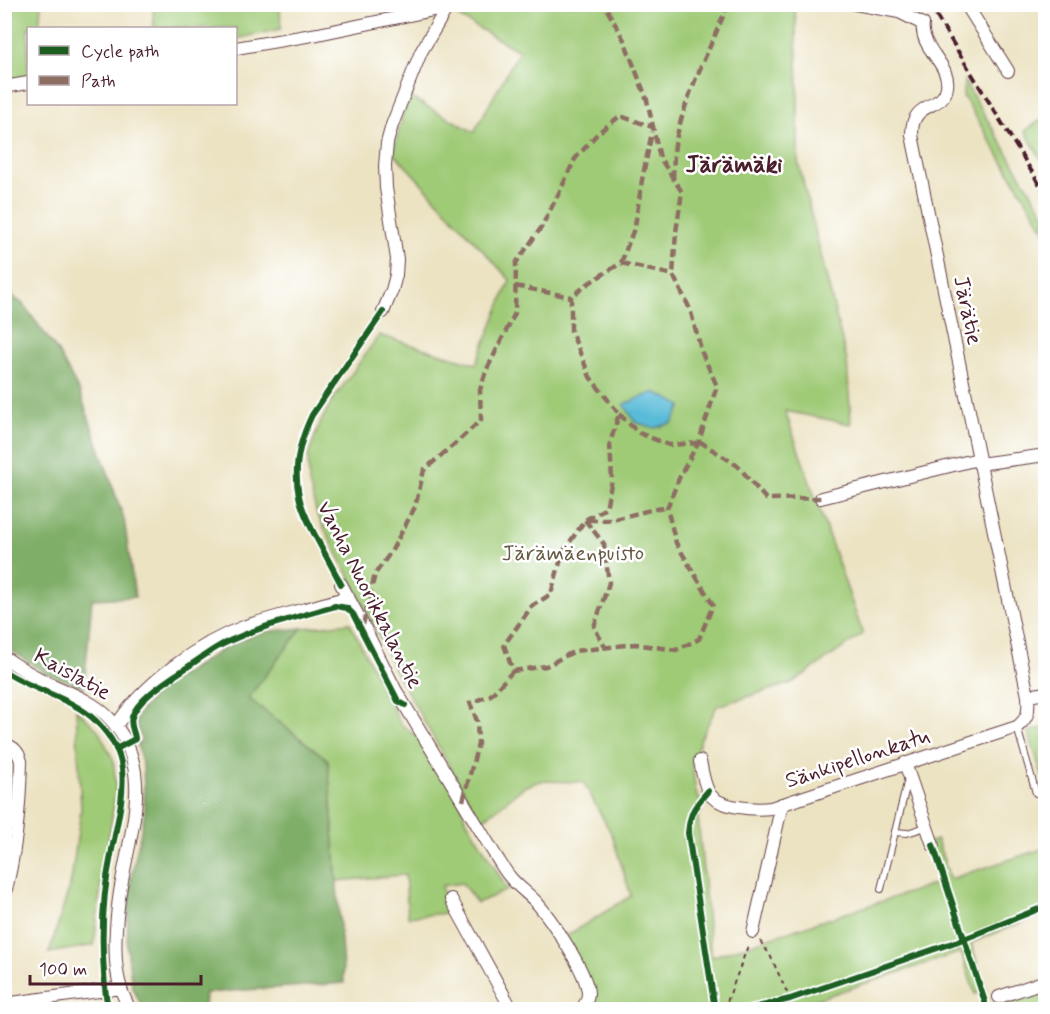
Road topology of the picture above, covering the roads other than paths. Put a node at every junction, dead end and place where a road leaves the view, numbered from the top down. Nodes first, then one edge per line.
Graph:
1 (855, 4) edge
2 (966, 4) edge
3 (448, 6) edge
4 (237, 48) edge
5 (1008, 71) dead end
6 (27, 83) edge
7 (4, 87) edge
8 (383, 312) dead end
9 (1046, 455) edge
10 (978, 462) junction
11 (821, 498) dead end
12 (341, 584) dead end
13 (348, 597) junction
14 (4, 657) edge
15 (1046, 693) edge
16 (1028, 696) junction
17 (116, 726) junction
18 (1017, 727) junction
19 (4, 744) edge
20 (700, 761) dead end
21 (904, 763) junction
22 (909, 776) junction
23 (1036, 793) dead end
24 (782, 804) junction
25 (927, 827) junction
26 (895, 832) junction
27 (933, 845) dead end
28 (8, 872) edge
29 (881, 889) dead end
30 (4, 897) edge
31 (451, 899) dead end
32 (753, 932) road end
33 (1046, 981) edge
34 (121, 988) junction
35 (999, 997) dead end
36 (4, 1004) edge
37 (582, 1008) edge
38 (130, 1010) edge
39 (512, 1010) edge

1 - 10 street, Järätie
2 - 5 street
3 - 4 street
3 - 8 street
6 - 7 street
9 - 10 street
10 - 11 street
10 - 16 street, Järätie
12 - 13 street, Vanha Nuorikkalantie
13 - 17 street
13 - 37 street, Vanha Nuorikkalantie
14 - 17 street, Kaislatie
15 - 16 street
16 - 18 street
17 - 34 street, Kaislatie
18 - 21 street, Sänkipellonkatu
18 - 23 lane
19 - 28 street
20 - 24 street, Sänkipellonkatu
21 - 22 street
21 - 24 street, Sänkipellonkatu
22 - 25 street
22 - 26 lane
24 - 32 street
25 - 26 lane
25 - 27 street
26 - 29 lane
28 - 30 street
31 - 39 street
33 - 35 street
34 - 36 street
34 - 38 street, Kaislatie

